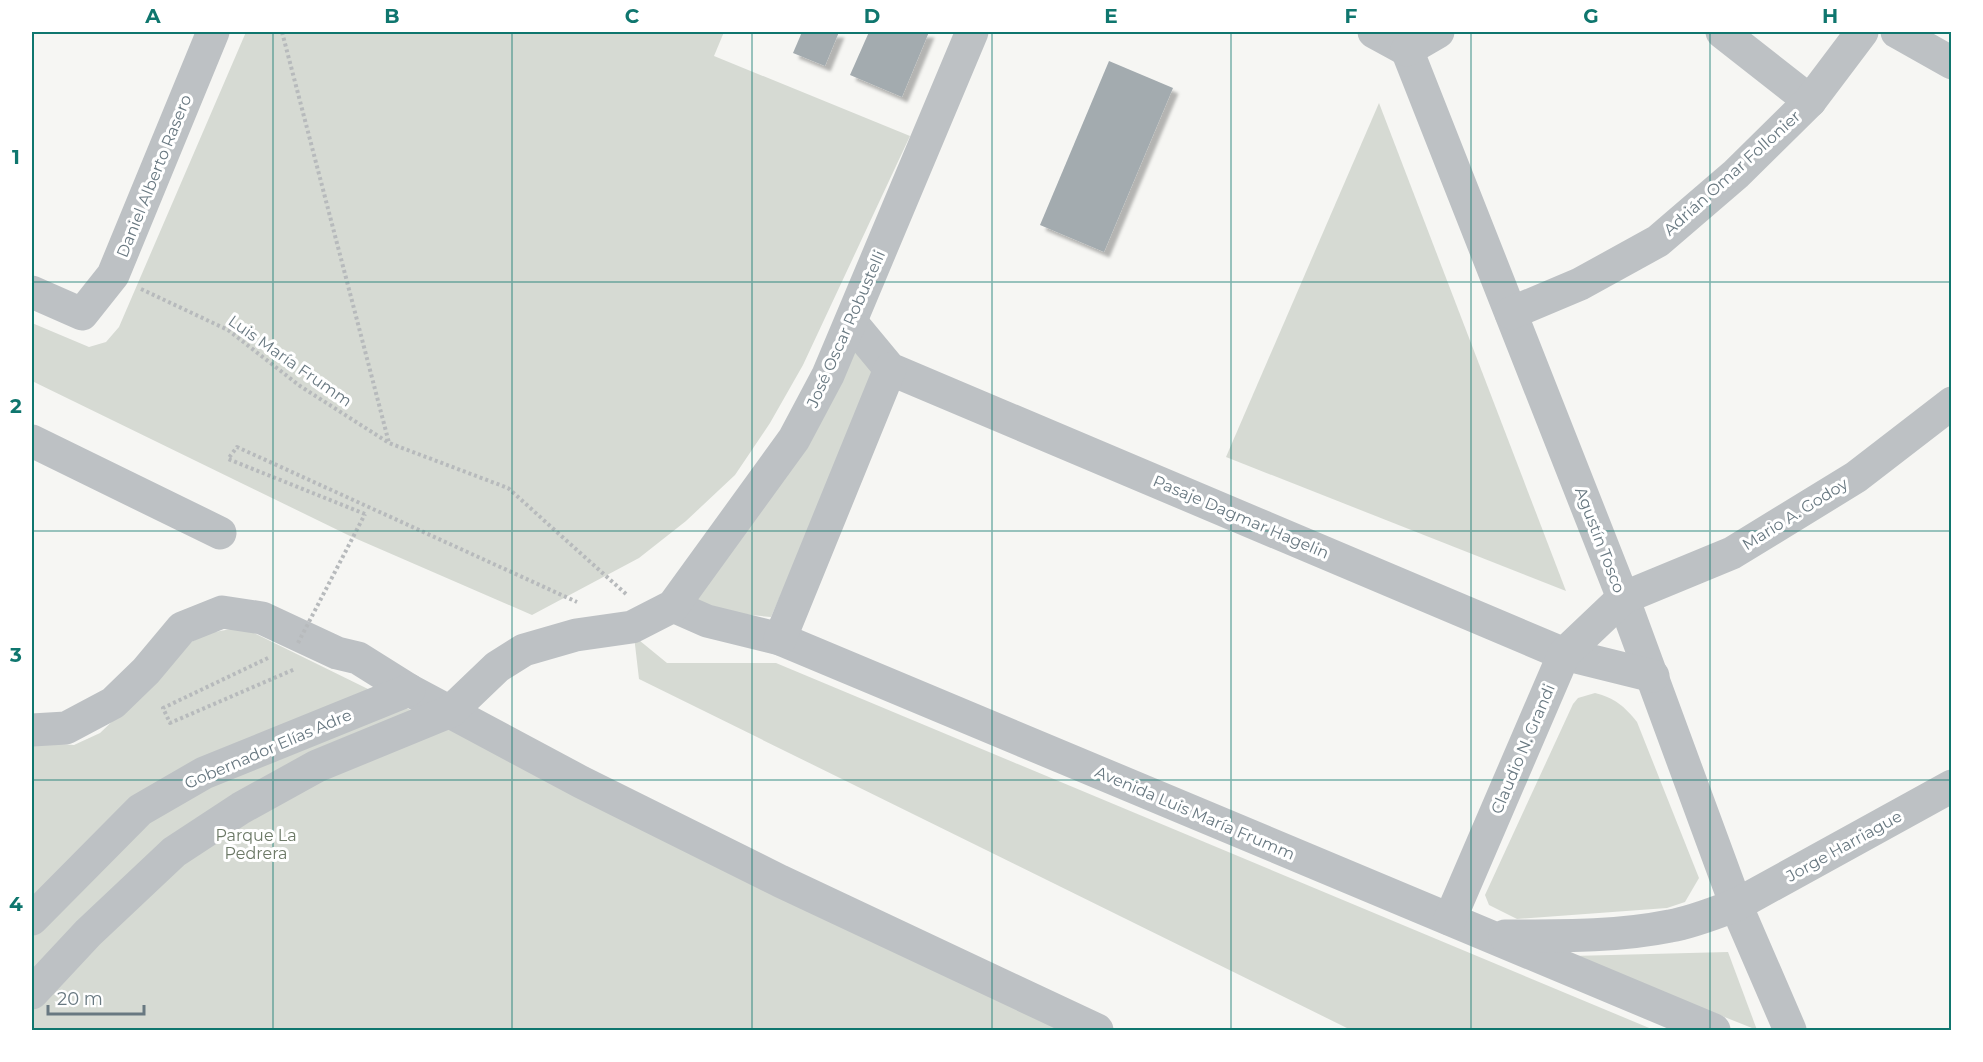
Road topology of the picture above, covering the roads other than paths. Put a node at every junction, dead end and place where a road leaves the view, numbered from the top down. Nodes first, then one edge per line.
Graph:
1 (213, 32) edge
2 (972, 32) edge
3 (1374, 32) edge
4 (1438, 32) edge
5 (1722, 32) edge
6 (1862, 32) edge
7 (1897, 32) edge
8 (1407, 50) junction
9 (1952, 63) edge
10 (1810, 101) junction
11 (32, 292) edge
12 (1511, 313) junction
13 (850, 322) junction
14 (890, 369) junction
15 (1952, 403) edge
16 (32, 441) edge
17 (220, 533) dead end
18 (1623, 598) junction
19 (662, 611) junction
20 (780, 639) junction
21 (1564, 654) junction
22 (1653, 676) junction
23 (409, 690) junction
24 (451, 711) junction
25 (32, 730) edge
26 (1952, 786) edge
27 (117, 832) junction
28 (151, 873) junction
29 (1736, 905) junction
30 (40, 911) edge
31 (1450, 919) junction
32 (88, 933) junction
33 (1489, 936) junction
34 (32, 993) edge
35 (1096, 1030) edge
36 (1714, 1030) edge
37 (1791, 1030) edge

1 - 11 street, Daniel Alberto Rasero
2 - 13 street, José Oscar Robustelli
3 - 8 street
4 - 8 street
5 - 10 street
6 - 10 street, Adrián Omar Follonier
7 - 9 street
8 - 12 street, Agustín Tosco
10 - 12 street, Adrián Omar Follonier
12 - 18 street, Agustín Tosco
13 - 14 street, Pasaje Dagmar Hagelin
13 - 19 street, José Oscar Robustelli
14 - 20 street
14 - 21 street, Pasaje Dagmar Hagelin
15 - 18 street, Mario A. Godoy
16 - 17 street
18 - 21 street, Claudio N. Grandi
18 - 22 street, Agustín Tosco
19 - 20 street, Avenida Luis María Frumm
19 - 24 street
20 - 31 street, Avenida Luis María Frumm
21 - 22 street, Pasaje Dagmar Hagelin
21 - 31 street, Claudio N. Grandi
22 - 29 street, Agustín Tosco
23 - 24 street
23 - 25 street
23 - 27 street, Gobernador Elías Adre
24 - 28 street
24 - 35 street
26 - 29 street, Jorge Harriague
27 - 28 street
27 - 30 street, Gobernador Elías Adre
28 - 32 street
29 - 33 street, Jorge Harriague
29 - 37 street, Agustín Tosco
30 - 32 street
31 - 33 street, Avenida Luis María Frumm
32 - 34 street
33 - 36 street, Avenida Luis María Frumm

